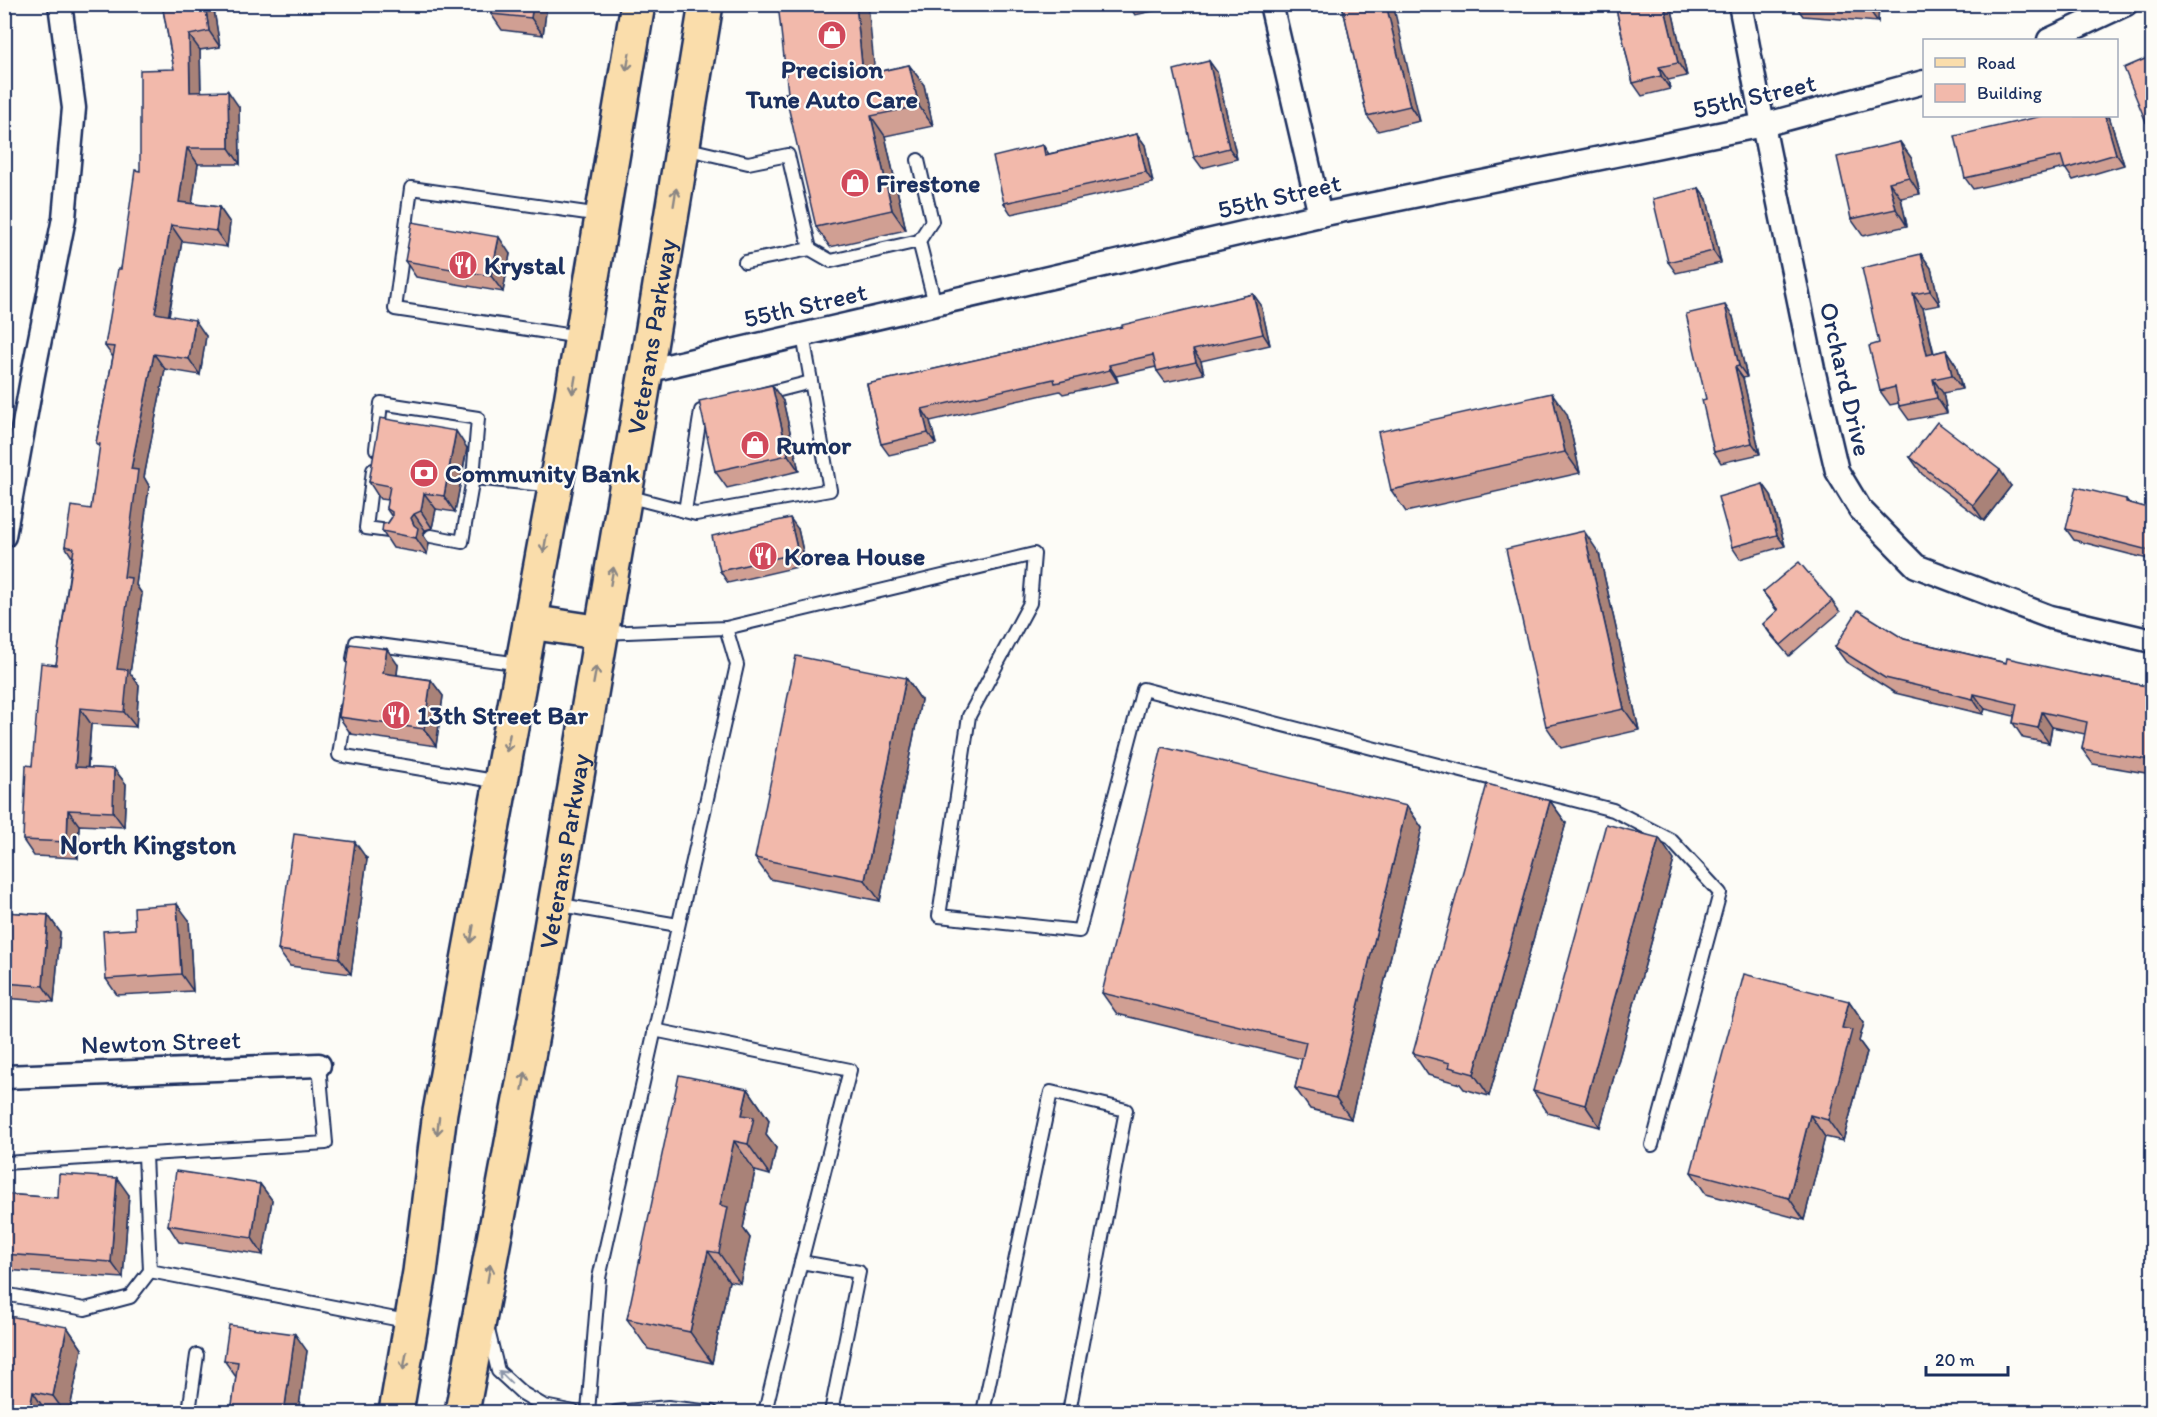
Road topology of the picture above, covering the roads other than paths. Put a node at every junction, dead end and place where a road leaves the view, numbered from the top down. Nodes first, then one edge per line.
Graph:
1 (60, 4) edge
2 (638, 4) edge
3 (705, 4) edge
4 (1271, 4) edge
5 (1740, 4) edge
6 (2126, 4) edge
7 (2051, 39) edge
8 (1923, 82) edge
9 (1763, 125) junction
10 (682, 148) junction
11 (918, 160) dead end
12 (602, 215) junction
13 (1320, 215) junction
14 (919, 241) junction
15 (810, 249) junction
16 (745, 262) dead end
17 (935, 304) junction
18 (803, 335) junction
19 (582, 338) junction
20 (646, 371) junction
21 (811, 382) junction
22 (473, 478) junction
23 (555, 486) junction
24 (625, 495) junction
25 (685, 511) junction
26 (396, 532) edge
27 (4, 536) edge
28 (431, 536) dead end
29 (530, 622) junction
30 (726, 628) junction
31 (602, 633) junction
32 (2152, 641) edge
33 (522, 664) junction
34 (351, 676) edge
35 (347, 699) edge
36 (500, 783) junction
37 (555, 904) junction
38 (678, 925) junction
39 (654, 1030) junction
40 (319, 1065) joint
41 (4, 1077) edge
42 (1652, 1145) dead end
43 (145, 1155) junction
44 (4, 1163) edge
45 (801, 1262) junction
46 (150, 1270) junction
47 (4, 1294) edge
48 (483, 1309) junction
49 (411, 1322) junction
50 (197, 1355) dead end
51 (189, 1413) edge
52 (396, 1413) edge
53 (462, 1413) edge
54 (574, 1413) edge
55 (588, 1413) edge
56 (616, 1413) edge
57 (712, 1413) edge
58 (765, 1413) edge
59 (831, 1413) edge
60 (983, 1413) edge
61 (1069, 1413) edge

1 - 27 street
2 -> 12 main road
3 - 10 main road, Veterans Parkway
4 - 13 street
5 - 9 street, Orchard Drive
6 - 7 street
8 - 9 street, 55th Street
9 - 13 street, 55th Street
9 - 32 street, Orchard Drive
10 - 15 lane
20 -> 10 main road, Veterans Parkway
11 - 14 lane
12 - 19 main road
12 - 19 lane
13 - 17 street, 55th Street
14 - 15 lane
14 - 17 lane
15 - 16 lane
17 - 18 street, 55th Street
18 - 20 street, 55th Street
18 - 21 lane
19 -> 23 main road
20 - 24 main road, Veterans Parkway
21 - 25 lane
21 - 25 lane
22 - 23 lane
22 - 26 lane
22 - 28 lane
23 -> 29 main road
24 - 25 lane
31 -> 24 main road, Veterans Parkway
29 - 31 main road
29 - 33 main road
30 - 31 lane
30 - 38 lane
30 - 42 lane
37 -> 31 main road, Veterans Parkway
33 - 34 lane
33 -> 36 main road
35 - 36 lane
36 -> 49 main road
37 - 38 lane
48 -> 37 main road, Veterans Parkway
38 - 39 lane
39 - 45 lane
39 - 55 lane
40 - 41 street, Newton Street
40 - 43 lane
43 - 44 lane
43 - 46 lane
45 - 58 lane
45 - 59 lane
46 - 47 lane
46 - 49 lane
48 - 53 main road, Veterans Parkway
54 -> 48 lane
49 -> 52 main road
50 - 51 lane
56 - 57 lane
60 - 61 lane

